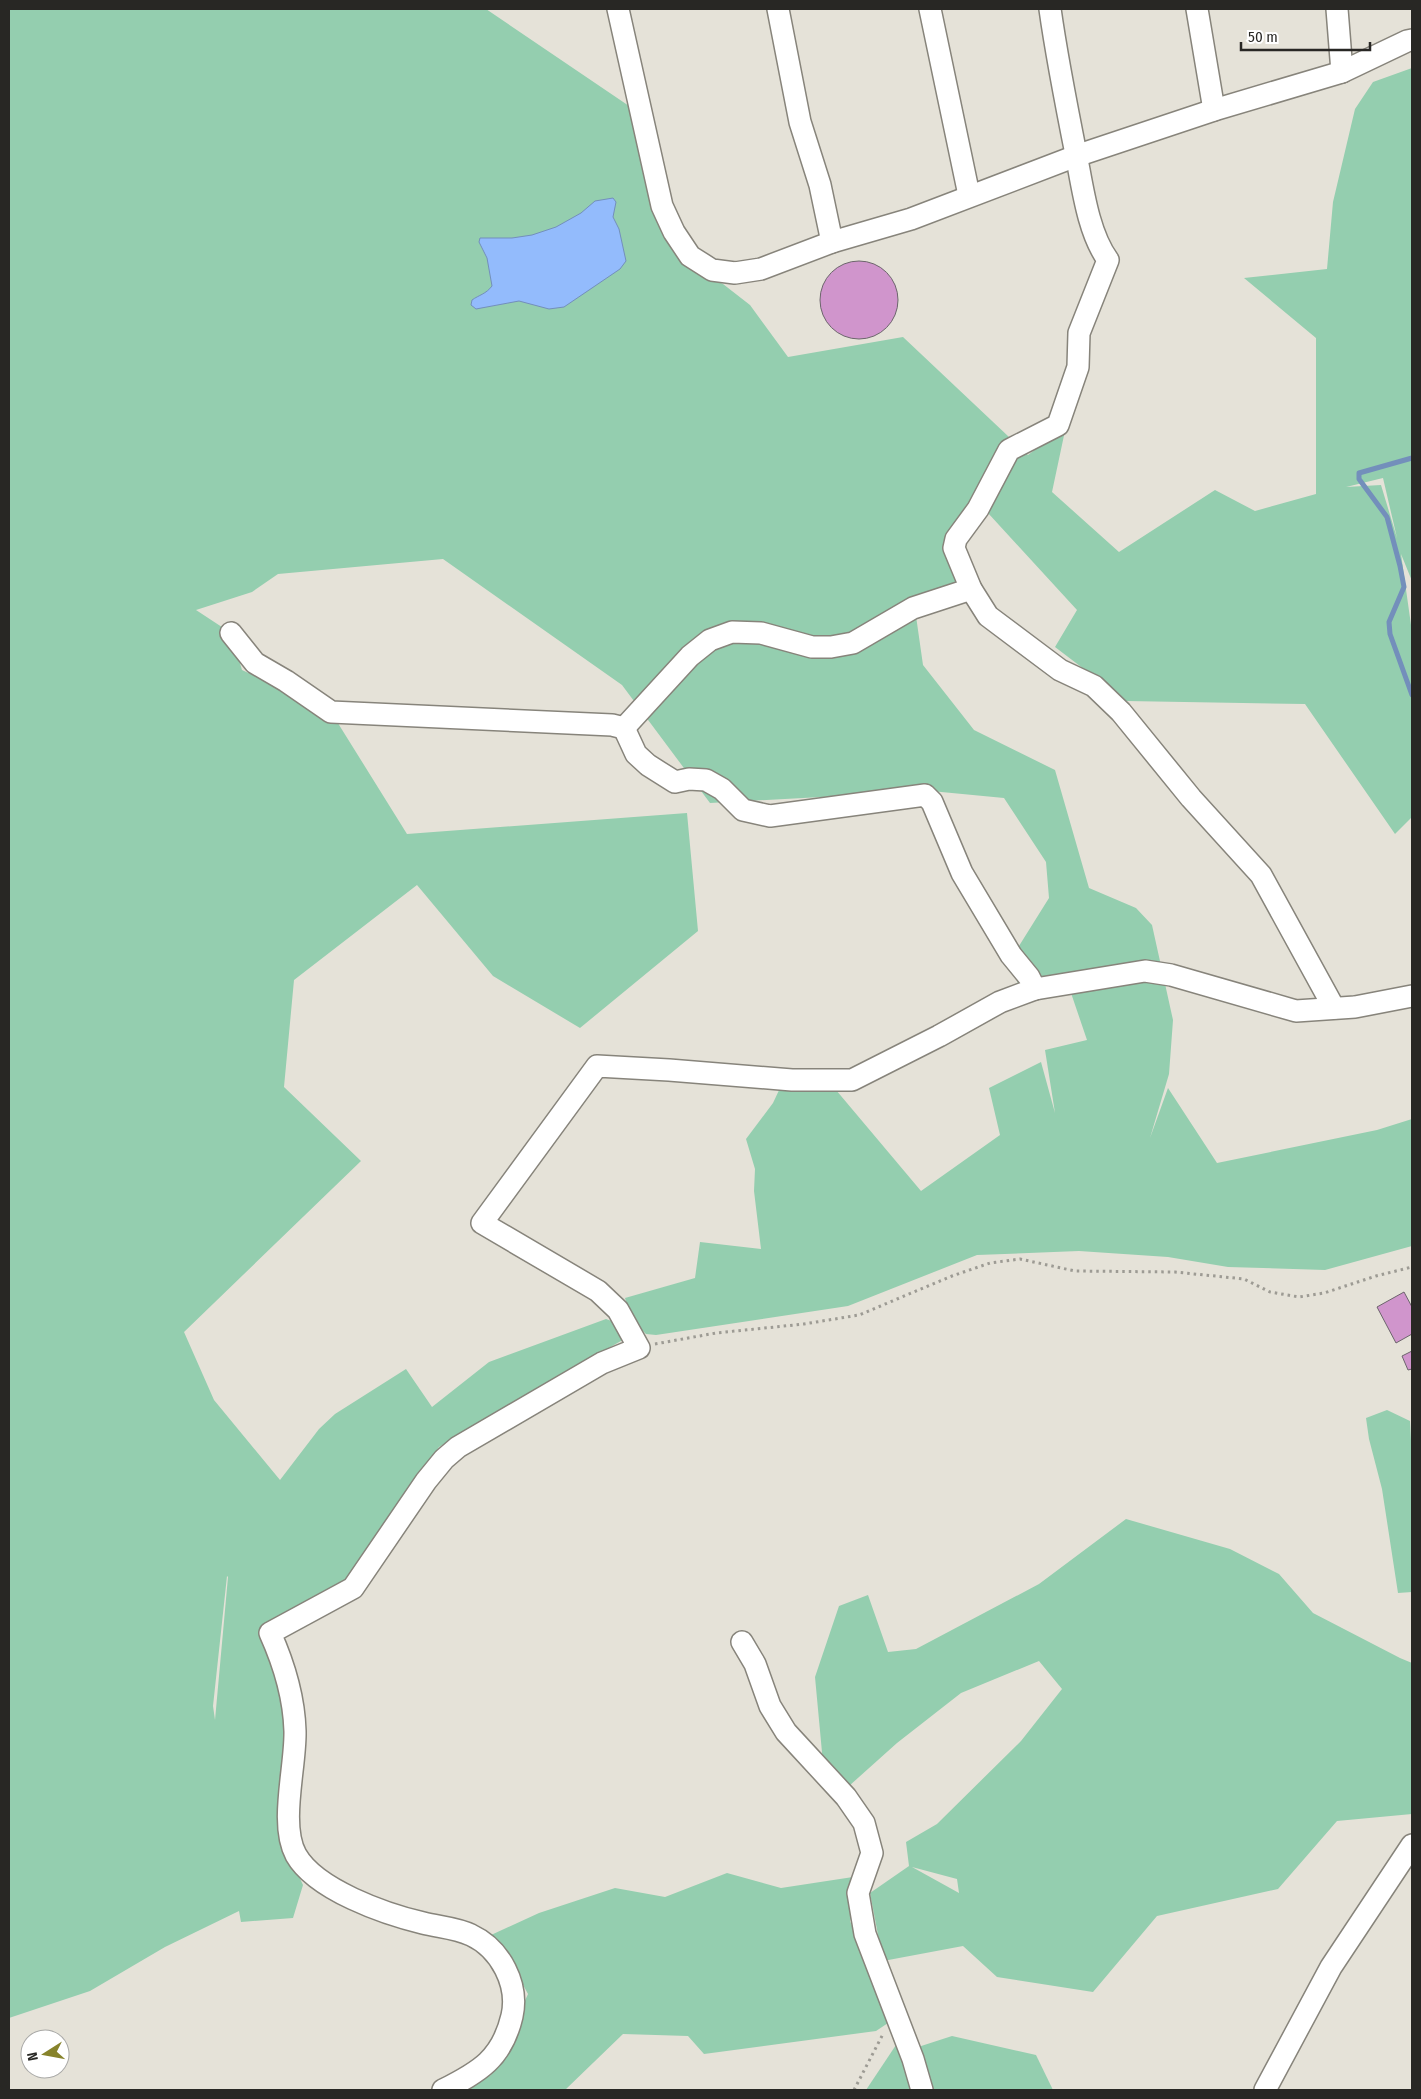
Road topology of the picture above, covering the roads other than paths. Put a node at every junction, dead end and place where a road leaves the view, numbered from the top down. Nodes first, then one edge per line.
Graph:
1 (618, 9) edge
2 (778, 9) edge
3 (930, 9) edge
4 (1050, 9) edge
5 (1197, 9) edge
6 (1337, 9) edge
7 (1412, 40) edge
8 (1342, 72) junction
9 (1214, 110) junction
10 (1076, 156) junction
11 (970, 196) junction
12 (832, 242) junction
13 (971, 589) junction
14 (231, 633) dead end
15 (624, 728) junction
16 (1035, 989) junction
17 (1412, 996) edge
18 (1334, 1008) junction
19 (742, 1642) dead end
20 (1412, 1845) edge
21 (443, 2090) edge
22 (922, 2090) edge
23 (1265, 2090) edge

1 - 12 street
2 - 12 street
3 - 11 street
4 - 10 street
5 - 9 street
6 - 8 street
7 - 8 street
8 - 9 street
9 - 10 street
10 - 11 street
10 - 13 street
11 - 12 street
13 - 15 street
13 - 18 street
14 - 15 street
15 - 16 street
16 - 18 street
16 - 21 street
17 - 18 street
19 - 22 street
20 - 23 street

